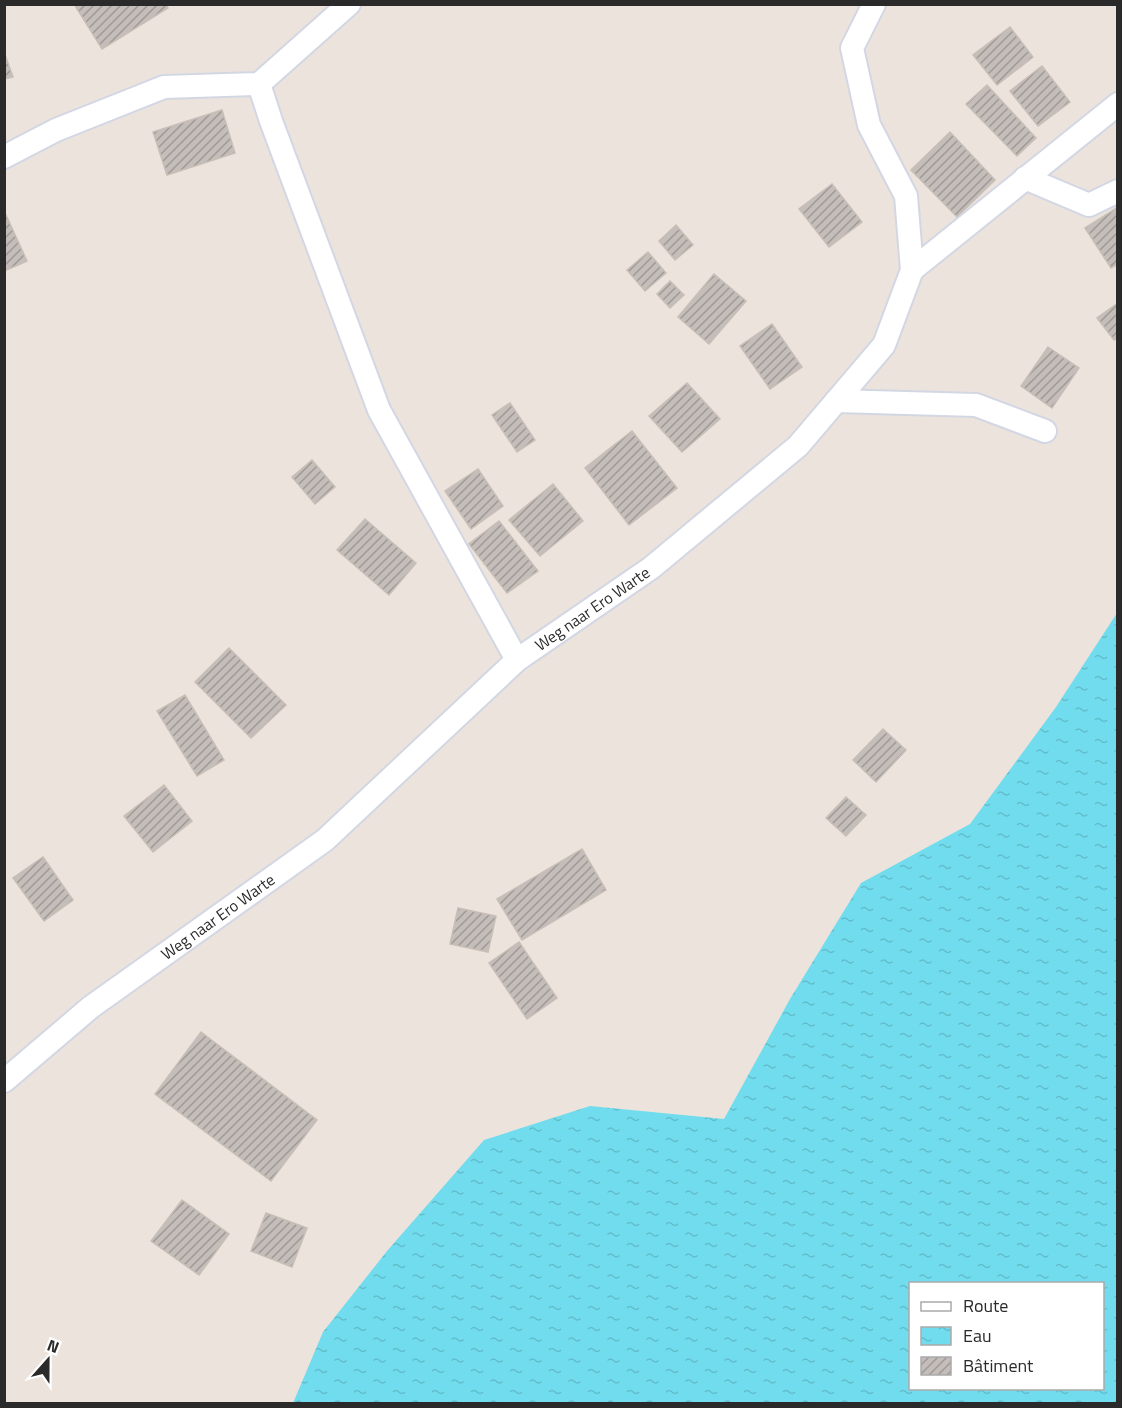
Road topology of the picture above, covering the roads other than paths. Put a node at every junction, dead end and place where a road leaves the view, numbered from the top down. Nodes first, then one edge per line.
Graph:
1 (349, 4) edge
2 (874, 4) edge
3 (260, 84) junction
4 (1118, 104) edge
5 (4, 157) edge
6 (1025, 178) junction
7 (1118, 191) edge
8 (912, 270) junction
9 (836, 401) junction
10 (1045, 431) dead end
11 (517, 660) junction
12 (4, 1081) edge

1 - 3 street
2 - 8 street, Weg naar Ero Warte
3 - 5 street
3 - 11 street
4 - 6 street
6 - 7 street
6 - 8 street
8 - 9 street, Weg naar Ero Warte
9 - 10 street
9 - 11 street, Weg naar Ero Warte
11 - 12 street, Weg naar Ero Warte

